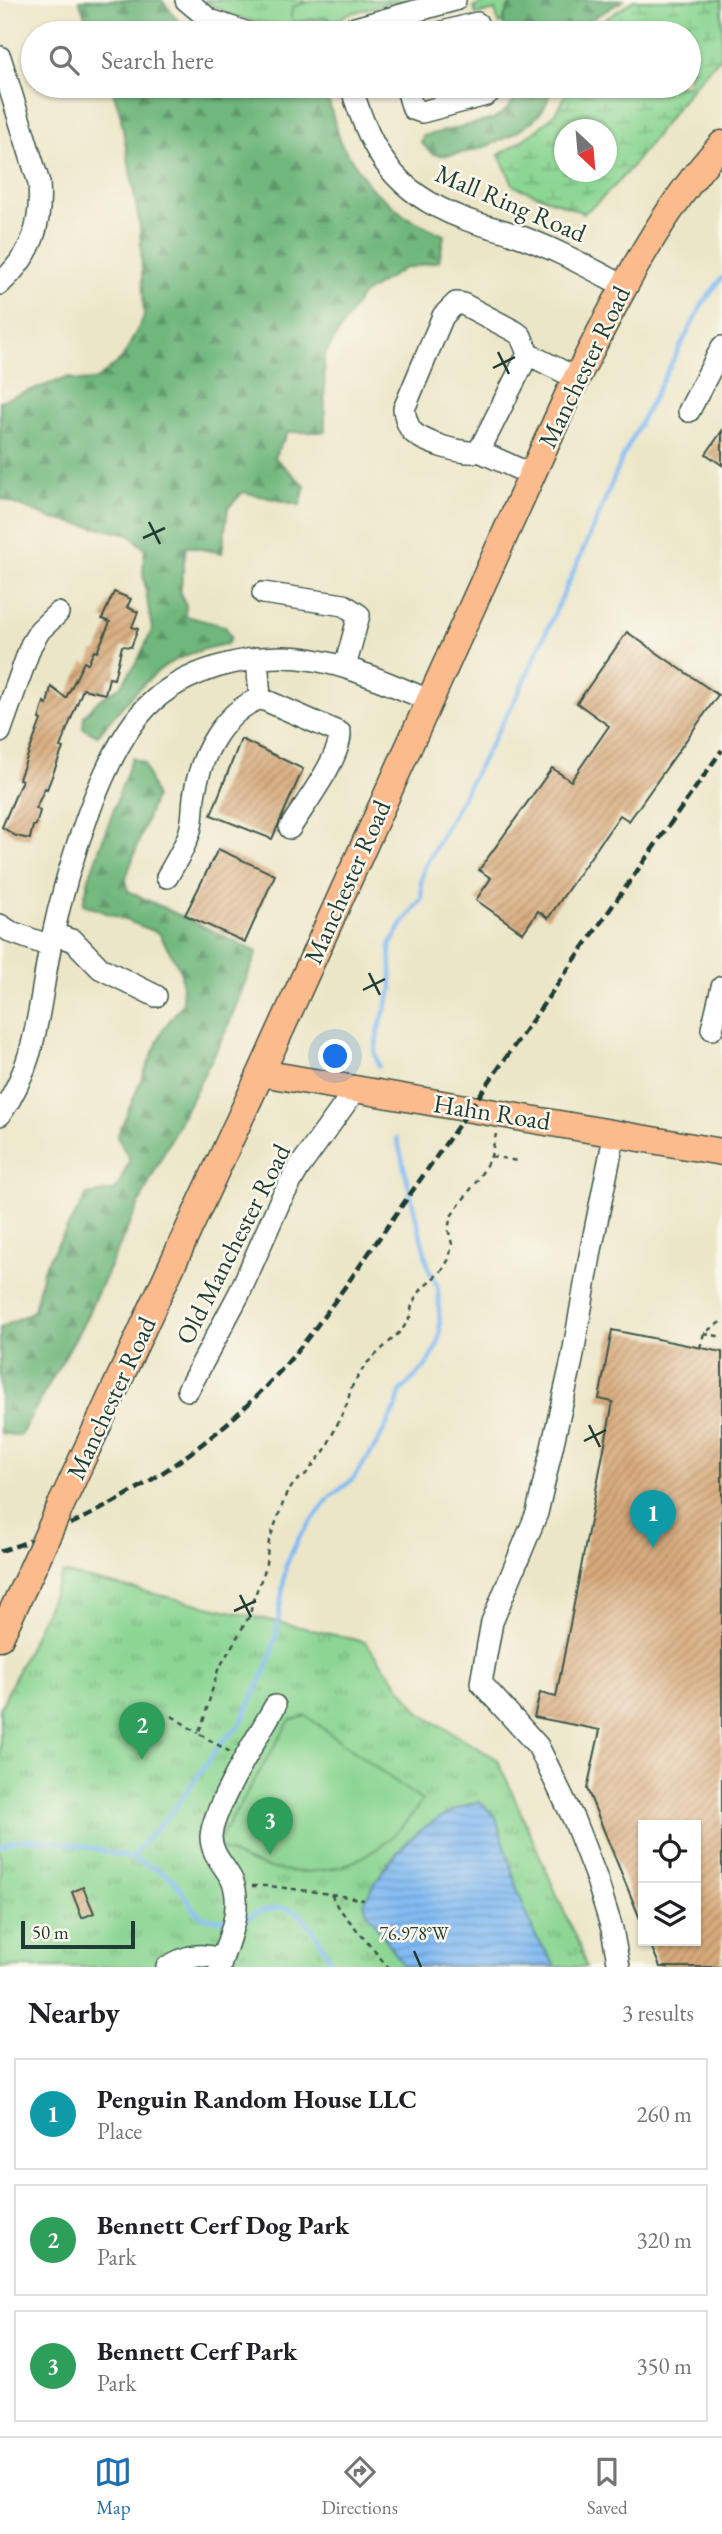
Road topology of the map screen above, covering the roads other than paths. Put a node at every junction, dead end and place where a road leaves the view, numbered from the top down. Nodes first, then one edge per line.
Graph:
1 (186, 0) edge
2 (455, 0) edge
3 (428, 9) junction
4 (213, 21) edge
5 (382, 21) edge
6 (432, 21) edge
7 (0, 58) edge
8 (355, 98) edge
9 (409, 98) edge
10 (444, 98) edge
11 (722, 144) edge
12 (0, 284) edge
13 (624, 286) junction
14 (722, 347) edge
15 (528, 354) junction
16 (576, 379) junction
17 (689, 411) dead end
18 (479, 451) junction
19 (532, 475) junction
20 (263, 593) dead end
21 (58, 613) dead end
22 (257, 658) junction
23 (345, 667) junction
24 (260, 698) junction
25 (429, 700) junction
26 (0, 732) edge
27 (290, 828) dead end
28 (167, 877) dead end
29 (0, 925) edge
30 (52, 940) junction
31 (722, 987) edge
32 (156, 996) dead end
33 (712, 1029) dead end
34 (261, 1073) junction
35 (355, 1090) junction
36 (0, 1115) edge
37 (615, 1132) junction
38 (722, 1152) edge
39 (188, 1390) dead end
40 (0, 1636) edge
41 (275, 1706) dead end
42 (221, 1963) edge
43 (167, 1967) edge
44 (619, 1967) edge

1 - 4 street
2 - 3 street
3 - 5 street
3 - 6 street
7 - 12 street
8 - 13 street, Mall Ring Road
9 - 10 street
11 - 13 main road, Manchester Road
13 - 16 main road, Manchester Road
14 - 17 street
15 - 16 street
15 - 18 street
15 - 18 street
16 - 19 main road, Manchester Road
18 - 19 street
19 - 25 main road, Manchester Road
20 - 23 street
21 - 26 street
22 - 23 street
22 - 24 street
22 - 30 street
23 - 25 street
24 - 27 street
24 - 28 street
25 - 34 main road, Manchester Road
29 - 30 street
30 - 32 street
30 - 36 street
31 - 33 street
34 - 35 main road, Hahn Road
34 - 40 main road, Manchester Road, bridge
35 - 37 main road, Hahn Road
35 - 39 street, Old Manchester Road
37 - 38 main road, Hahn Road
37 - 44 street
41 - 42 street
42 - 43 street

